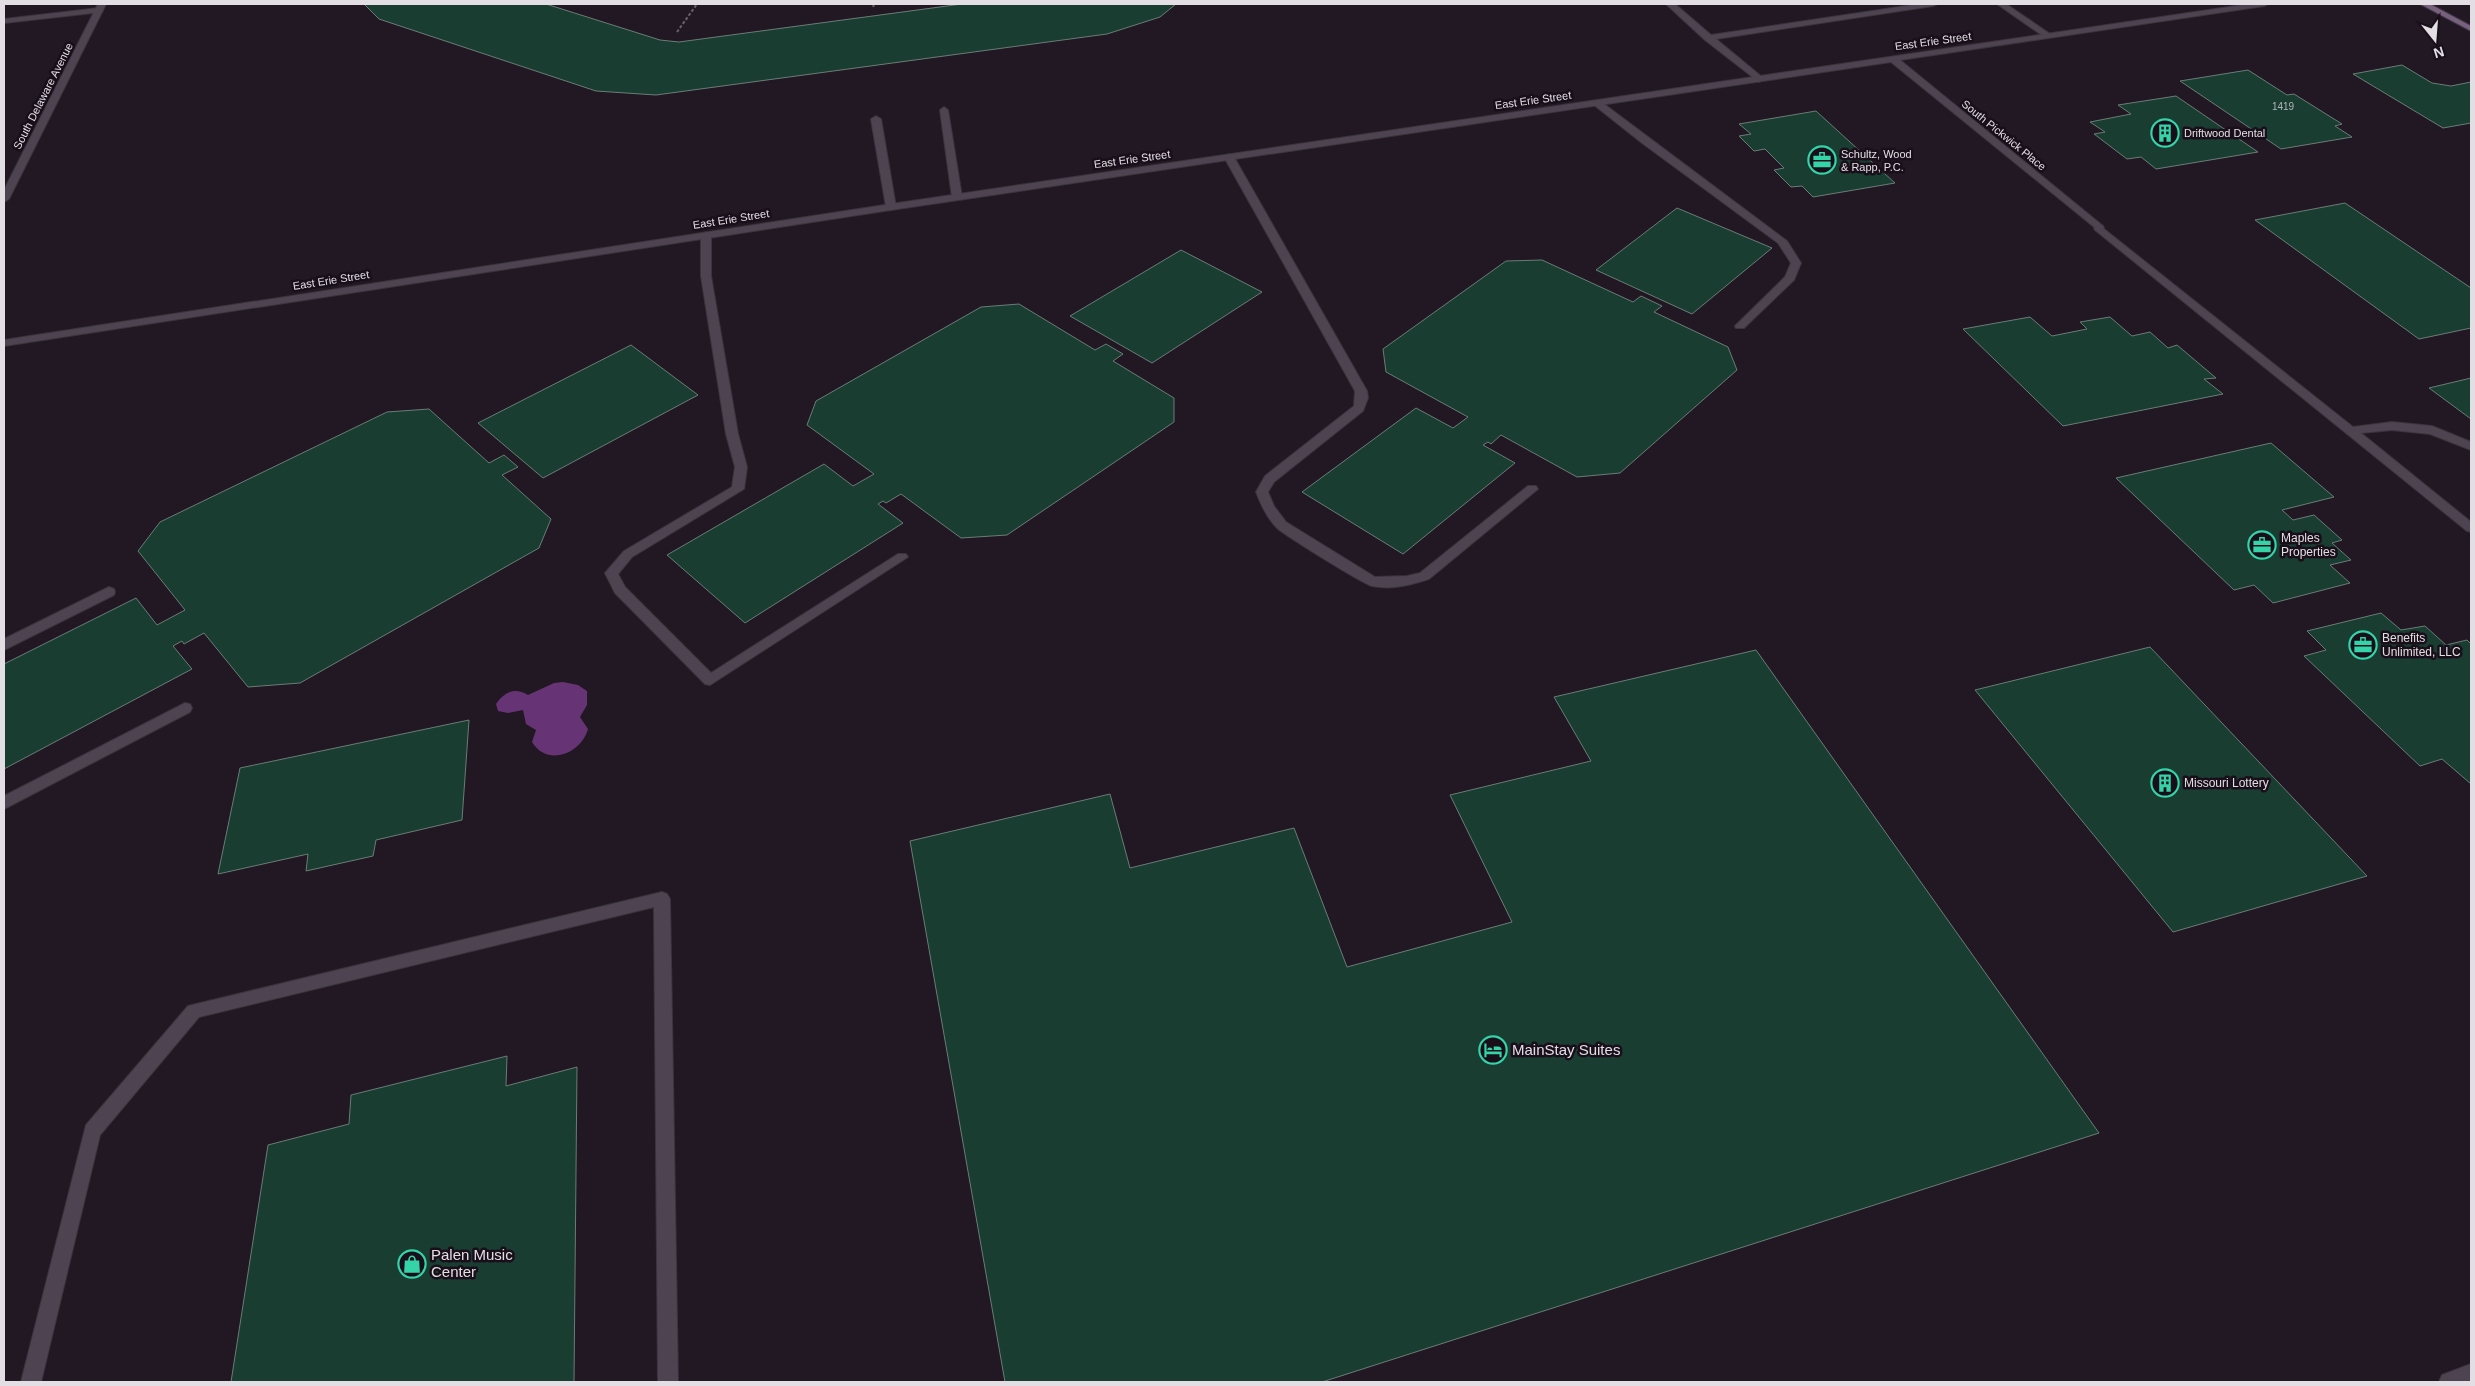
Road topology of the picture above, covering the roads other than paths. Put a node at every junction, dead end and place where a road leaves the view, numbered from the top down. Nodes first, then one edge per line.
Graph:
1 (1670, 4) edge
2 (1934, 4) edge
3 (2001, 4) edge
4 (2264, 4) edge
5 (2424, 4) edge
6 (101, 7) edge
7 (4, 21) edge
8 (2471, 29) edge
9 (2049, 36) junction
10 (1708, 38) junction
11 (1894, 60) junction
12 (1759, 79) junction
13 (1597, 103) junction
14 (944, 110) dead end
15 (876, 119) dead end
16 (1229, 157) junction
17 (957, 197) junction
18 (4, 199) edge
19 (891, 207) junction
20 (706, 235) junction
21 (1740, 326) dead end
22 (4, 343) edge
23 (2350, 431) junction
24 (2471, 446) edge
25 (1532, 489) dead end
26 (2471, 528) edge
27 (902, 557) dead end
28 (109, 592) dead end
29 (4, 645) edge
30 (185, 708) dead end
31 (4, 803) edge
32 (2471, 1374) edge
33 (31, 1382) edge
34 (668, 1382) edge
35 (2449, 1382) edge

1 - 10 street
2 - 10 street
3 - 9 street
4 - 9 street, East Erie Street
5 - 8 main road
6 - 7 street
6 - 18 street, South Delaware Avenue
9 - 11 street, East Erie Street
10 - 12 street
11 - 12 street, East Erie Street
11 - 23 street, South Pickwick Place
12 - 13 street, East Erie Street
13 - 16 street, East Erie Street
13 - 21 street
14 - 17 street
15 - 19 street
16 - 17 street, East Erie Street
16 - 25 street
17 - 19 street, East Erie Street
19 - 20 street, East Erie Street
20 - 22 street, East Erie Street
20 - 27 street
23 - 24 street
23 - 26 street, South Pickwick Place
28 - 29 street
30 - 31 street
32 - 35 street
33 - 34 street

